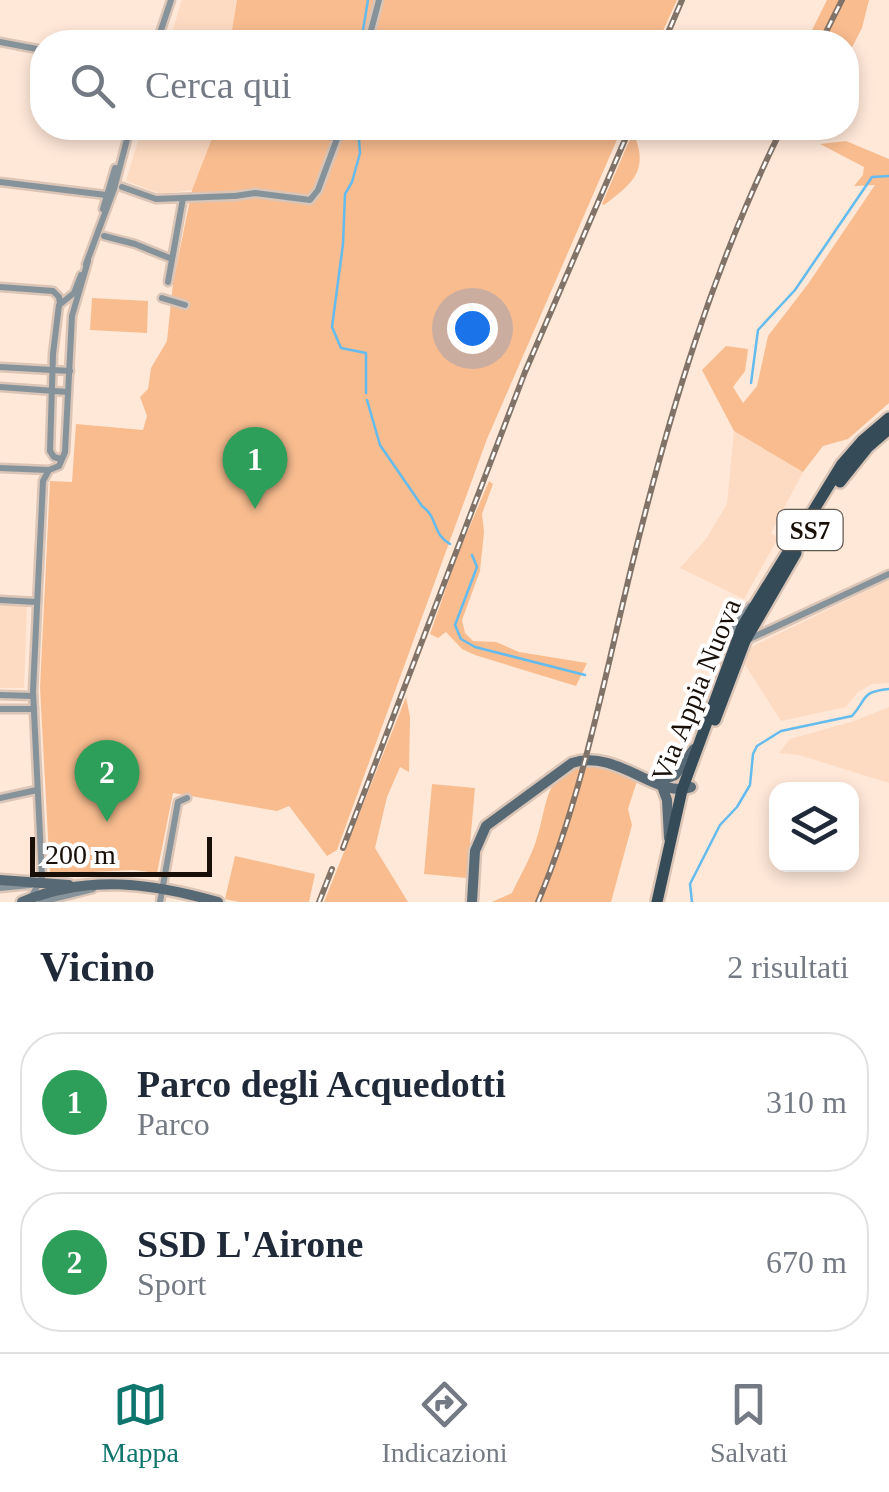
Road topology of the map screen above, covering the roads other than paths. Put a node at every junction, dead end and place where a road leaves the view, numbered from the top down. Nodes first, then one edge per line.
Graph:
1 (171, 0) edge
2 (379, 0) edge
3 (161, 30) edge
4 (371, 30) edge
5 (0, 42) edge
6 (30, 48) edge
7 (126, 140) edge
8 (336, 140) edge
9 (0, 182) edge
10 (113, 189) junction
11 (183, 198) junction
12 (104, 236) dead end
13 (172, 259) junction
14 (88, 261) junction
15 (168, 282) dead end
16 (0, 287) edge
17 (162, 298) dead end
18 (59, 305) junction
19 (185, 305) dead end
20 (72, 310) junction
21 (0, 367) edge
22 (52, 370) junction
23 (70, 371) junction
24 (0, 387) edge
25 (51, 391) junction
26 (68, 392) junction
27 (889, 418) edge
28 (889, 429) edge
29 (61, 459) junction
30 (0, 468) edge
31 (49, 470) junction
32 (889, 574) edge
33 (0, 600) edge
34 (37, 602) junction
35 (742, 639) junction
36 (0, 695) edge
37 (33, 696) junction
38 (0, 709) edge
39 (34, 709) junction
40 (703, 730) junction
41 (659, 784) junction
42 (686, 789) junction
43 (37, 790) junction
44 (0, 798) edge
45 (188, 798) dead end
46 (669, 842) junction
47 (41, 882) junction
48 (0, 884) edge
49 (83, 887) junction
50 (163, 888) junction
51 (31, 901) edge
52 (88, 902) edge
53 (160, 902) edge
54 (218, 902) edge
55 (472, 902) edge
56 (660, 902) edge

1 - 3 street
2 - 4 street
5 - 6 street
7 - 10 street
8 - 11 street
9 - 10 street
10 - 11 street
10 - 14 street
11 - 13 street
12 - 13 street
13 - 15 street
14 - 18 street
14 - 20 street
16 - 18 street
17 - 19 street
18 - 20 street
18 - 22 street
20 - 23 street
21 - 22 street
22 - 23 street
22 - 25 street
23 - 26 street
24 - 25 street
25 - 26 street
25 - 29 street
26 - 29 street
27 - 35 main road, Via Appia Nuova / SS7
28 - 35 main road, Via Appia Nuova / SS7
29 - 31 street
30 - 31 street
31 - 34 street
32 - 35 street
33 - 34 street
34 - 37 street
35 - 40 main road, Via Appia Nuova / SS7
35 - 42 main road, Via Appia Nuova / SS7
36 - 37 street
37 - 39 street
38 - 39 street
39 - 43 street
40 - 41 main road
40 - 42 main road, Via Appia Nuova / SS7
41 - 42 main road
41 - 46 main road
41 - 55 main road
42 - 46 main road, Via Appia Nuova / SS7
42 - 56 main road, Via Appia Nuova / SS7
43 - 44 street
43 - 47 street
45 - 50 street
46 - 56 main road, Via Appia Nuova / SS7
47 - 48 main road
47 - 49 main road
47 - 51 street
49 - 50 main road
49 - 51 main road
49 - 52 street
50 - 53 street
50 - 54 main road

